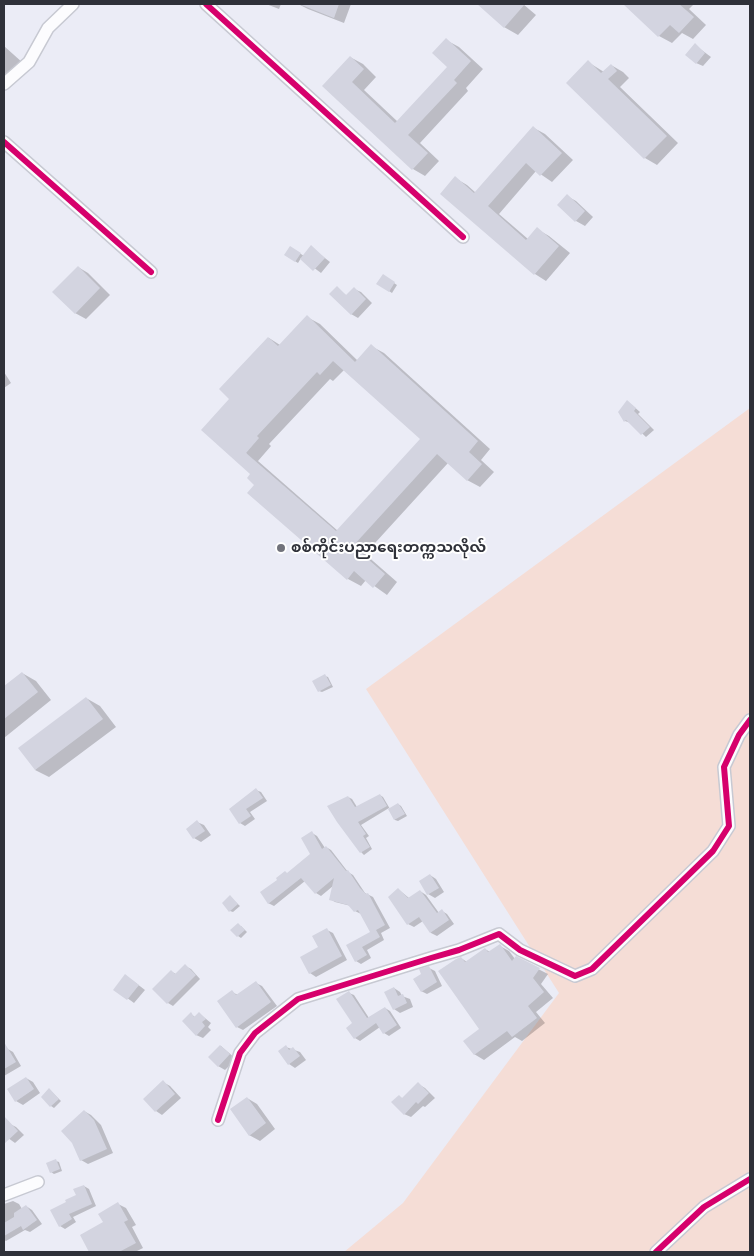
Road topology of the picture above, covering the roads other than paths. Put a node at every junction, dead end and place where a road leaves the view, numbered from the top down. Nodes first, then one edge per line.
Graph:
1 (73, 4) edge
2 (206, 4) edge
3 (4, 84) edge
4 (4, 142) edge
5 (463, 236) dead end
6 (151, 272) dead end
7 (750, 720) edge
8 (218, 1120) dead end
9 (750, 1179) edge
10 (38, 1182) dead end
11 (4, 1195) edge
12 (656, 1252) edge

1 - 3 street
2 - 5 street
4 - 6 street
7 - 8 street
9 - 12 street
10 - 11 street

